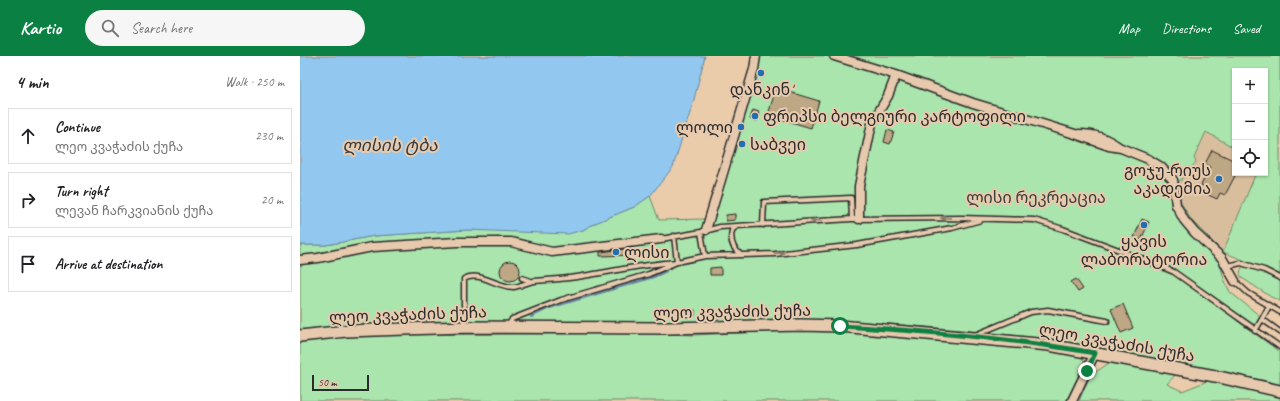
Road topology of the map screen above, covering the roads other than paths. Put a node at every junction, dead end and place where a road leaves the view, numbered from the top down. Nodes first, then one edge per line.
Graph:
1 (756, 56) edge
2 (834, 56) edge
3 (896, 75) junction
4 (985, 218) junction
5 (855, 219) junction
6 (763, 224) junction
7 (736, 227) junction
8 (704, 231) junction
9 (674, 236) junction
10 (661, 239) joint
11 (740, 254) junction
12 (706, 256) junction
13 (300, 260) edge
14 (677, 262) junction
15 (1227, 266) junction
16 (522, 278) dead end
17 (1280, 278) edge
18 (1235, 281) joint
19 (533, 282) junction
20 (1269, 306) junction
21 (1280, 312) edge
22 (1262, 319) junction
23 (1107, 321) dead end
24 (464, 328) junction
25 (508, 328) junction
26 (1256, 331) junction
27 (1280, 332) edge
28 (300, 336) edge
29 (970, 337) junction
30 (1280, 347) edge
31 (1095, 353) junction
32 (1280, 391) edge
33 (1072, 401) edge

1 - 8 street
2 - 3 street
3 - 5 street
3 - 15 street
4 -> 5 lane
11 -> 4 lane
4 - 26 lane
5 -> 6 lane
5 - 6 lane
6 - 7 lane
7 - 8 lane
7 - 11 lane
8 - 9 lane
8 - 12 lane
9 - 10 lane
9 - 14 lane
10 - 13 street
11 - 12 lane
12 - 14 lane
14 - 19 lane
14 - 25 lane
15 - 17 lane
15 - 18 street
16 - 19 lane
18 - 20 lane
19 - 24 lane
20 - 21 lane
20 - 22 lane
22 - 26 lane
22 - 27 lane
23 - 29 lane
24 - 25 main road, ლეო კვაჭაძის ქუჩა
24 - 28 main road, ლეო კვაჭაძის ქუჩა
25 - 29 main road, ლეო კვაჭაძის ქუჩა
26 - 30 lane
29 - 31 main road, ლეო კვაჭაძის ქუჩა
31 - 32 main road, ლეო კვაჭაძის ქუჩა
31 - 33 street

